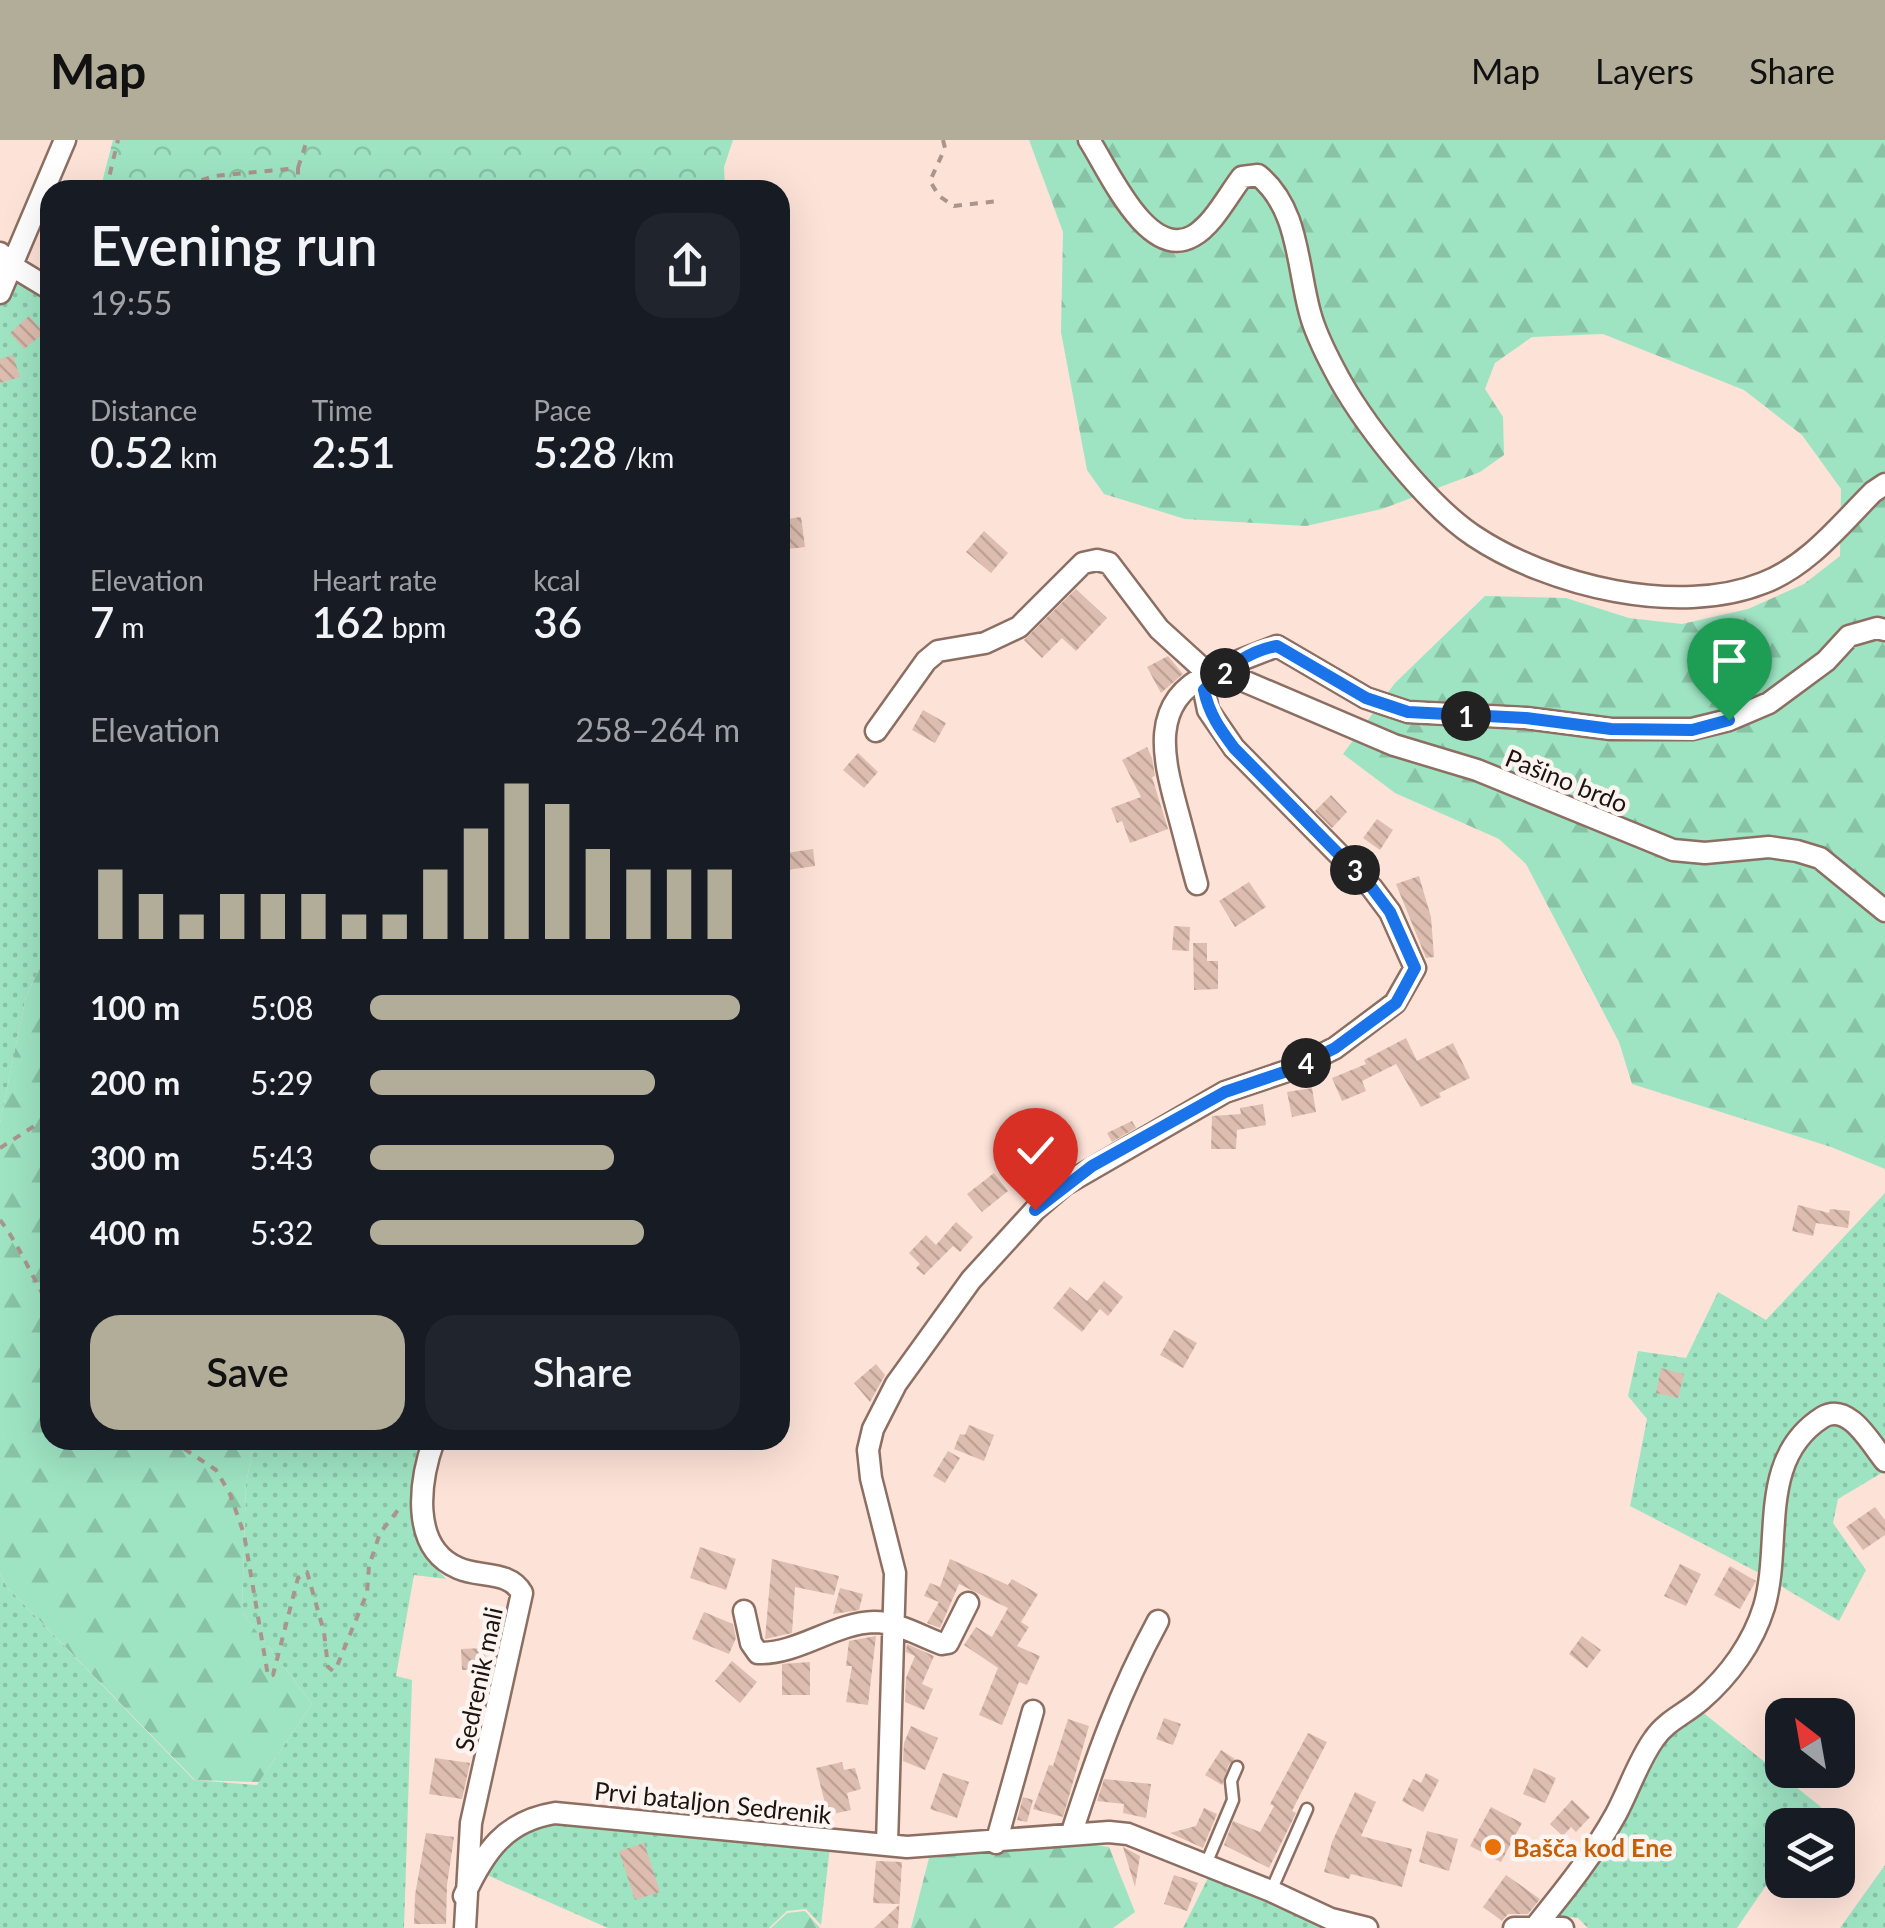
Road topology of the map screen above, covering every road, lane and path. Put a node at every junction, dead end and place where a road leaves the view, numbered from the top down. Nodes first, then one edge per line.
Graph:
1 (65, 140) edge
2 (118, 140) edge
3 (307, 140) edge
4 (944, 140) edge
5 (1089, 140) edge
6 (298, 168) junction
7 (45, 180) edge
8 (108, 180) edge
9 (201, 180) edge
10 (298, 180) edge
11 (40, 191) edge
12 (998, 201) dead end
13 (6, 260) edge
14 (40, 282) edge
15 (0, 294) edge
16 (1885, 484) edge
17 (1885, 630) edge
18 (1216, 675) junction
19 (876, 731) dead end
20 (1196, 884) dead end
21 (1885, 911) edge
22 (40, 1122) edge
23 (0, 1148) edge
24 (0, 1220) edge
25 (40, 1290) edge
26 (186, 1450) edge
27 (432, 1450) edge
28 (1885, 1461) edge
29 (421, 1498) junction
30 (968, 1603) dead end
31 (744, 1611) dead end
32 (1158, 1621) dead end
33 (893, 1625) junction
34 (1033, 1711) dead end
35 (1238, 1767) dead end
36 (1307, 1810) dead end
37 (1072, 1832) junction
38 (996, 1842) junction
39 (887, 1844) junction
40 (1206, 1866) junction
41 (1271, 1891) junction
42 (464, 1896) junction
43 (1536, 1926) edge
44 (465, 1928) edge
45 (1367, 1928) edge
46 (1514, 1928) edge
47 (1563, 1928) edge

1 - 7 street
2 - 8 path
3 - 6 path
4 - 12 path
5 - 16 street
6 - 9 path
6 - 10 path
11 - 13 street
13 - 14 street
13 - 15 street
17 - 18 street
18 - 19 street, Pašino brdo
18 - 20 street
18 - 21 street, Pašino brdo
18 - 33 street
22 - 23 path
24 - 25 path
26 - 29 path
27 - 29 street, Sedrenik mali
28 - 43 street
29 - 42 street, Sedrenik mali
30 - 33 street
31 - 33 street
32 - 37 street
33 - 39 street
34 - 38 street
35 - 40 lane
36 - 41 lane
37 - 38 street, Prvi bataljon Sedrenik
37 - 40 street, Prvi bataljon Sedrenik
38 - 39 street, Prvi bataljon Sedrenik
39 - 42 street, Prvi bataljon Sedrenik
40 - 41 street, Prvi bataljon Sedrenik
41 - 45 street, Prvi bataljon Sedrenik
42 - 44 street, Sedrenik mali
43 - 46 street
43 - 47 street

